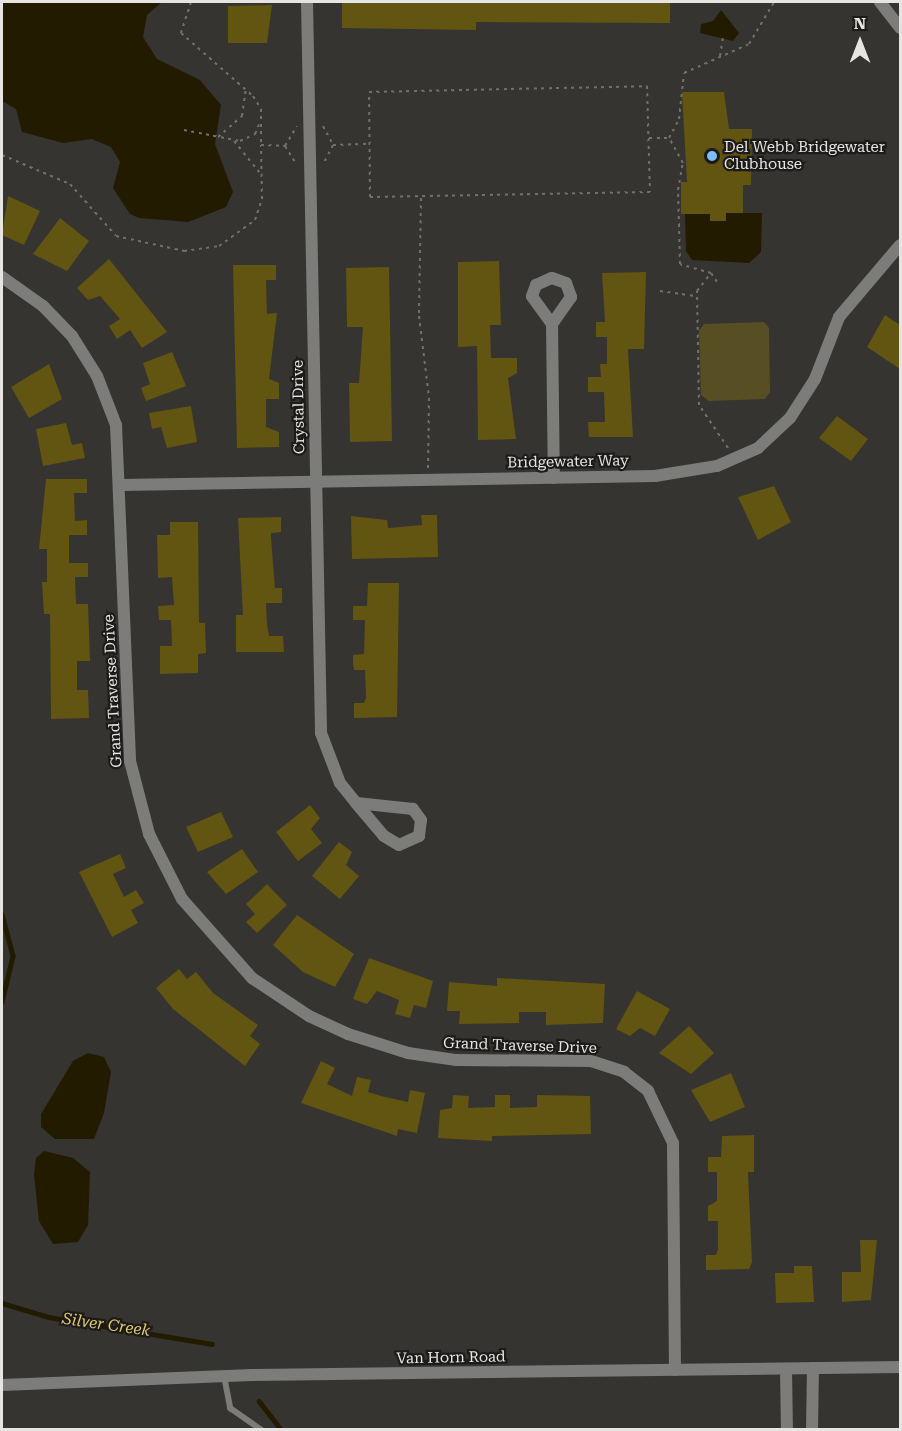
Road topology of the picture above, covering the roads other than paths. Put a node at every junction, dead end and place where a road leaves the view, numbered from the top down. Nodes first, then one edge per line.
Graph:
1 (307, 2) edge
2 (880, 2) edge
3 (900, 28) edge
4 (900, 245) edge
5 (2, 277) edge
6 (552, 324) dead end
7 (554, 478) junction
8 (315, 483) junction
9 (122, 485) junction
10 (356, 803) junction
11 (813, 1368) junction
12 (900, 1368) edge
13 (786, 1369) junction
14 (675, 1370) junction
15 (224, 1376) junction
16 (2, 1385) edge
17 (261, 1430) edge
18 (787, 1430) edge
19 (812, 1430) edge

1 - 8 street, Crystal Drive
2 - 3 street
4 - 7 street, Bridgewater Way
5 - 9 street, Grand Traverse Drive
6 - 7 street
7 - 8 street, Bridgewater Way
8 - 9 street, Bridgewater Way
8 - 10 street, Crystal Drive
9 - 14 street, Grand Traverse Drive
10 - 10 street, Crystal Drive
11 - 12 street, Van Horn Road
11 - 13 street, Van Horn Road
11 - 19 street
13 - 14 street, Van Horn Road
13 - 18 street
14 - 15 street, Van Horn Road
15 - 16 street, Van Horn Road
15 - 17 lane

